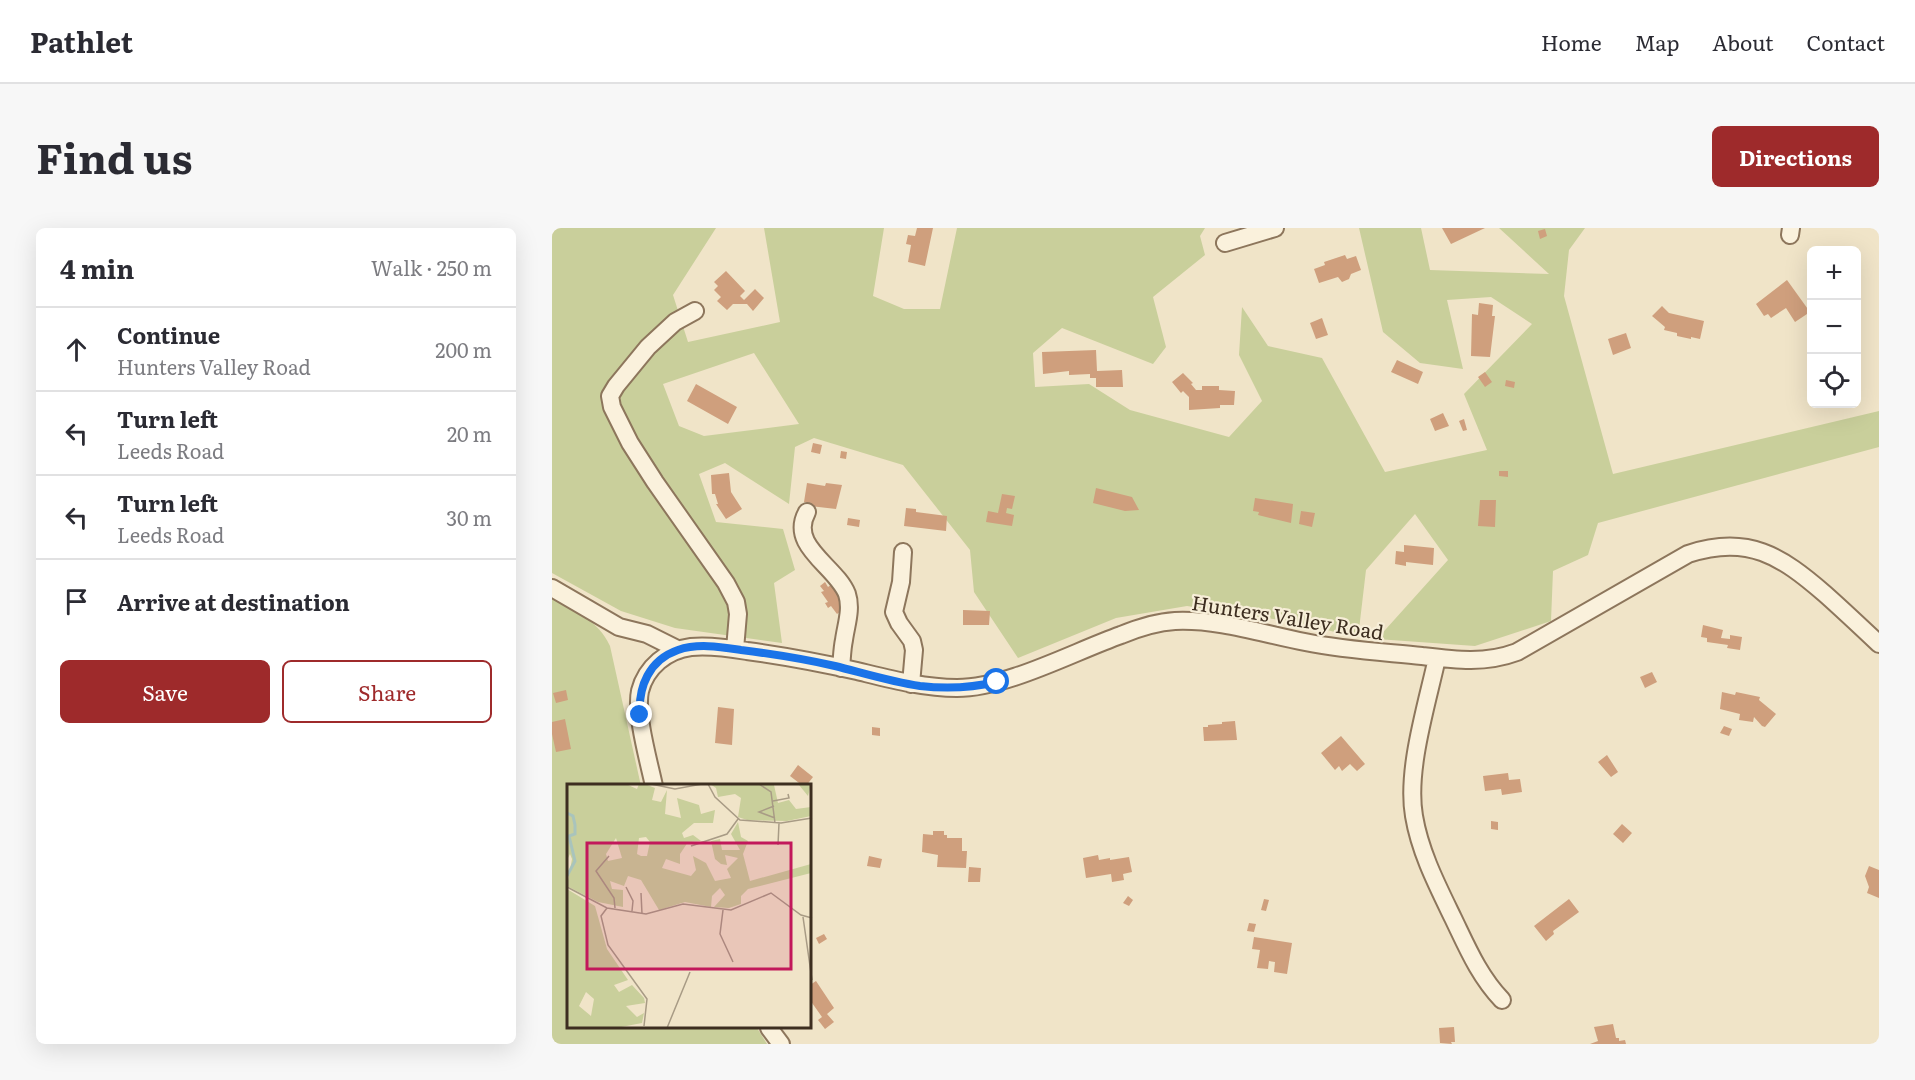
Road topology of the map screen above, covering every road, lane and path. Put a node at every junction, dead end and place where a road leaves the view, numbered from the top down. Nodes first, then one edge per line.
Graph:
1 (1275, 228) edge
2 (1225, 243) dead end
3 (695, 311) dead end
4 (807, 512) dead end
5 (903, 552) dead end
6 (552, 588) edge
7 (1879, 644) edge
8 (735, 649) junction
9 (679, 650) junction
10 (1437, 658) junction
11 (841, 668) junction
12 (911, 684) junction
13 (654, 784) edge
14 (1502, 1000) dead end
15 (770, 1029) edge
16 (780, 1044) edge

1 - 2 street
3 - 8 street
4 - 11 street
5 - 12 street
6 - 9 street
7 - 10 street, Hunters Valley Road
8 - 9 street, Hunters Valley Road
8 - 11 street, Hunters Valley Road
9 - 13 street
10 - 12 street, Hunters Valley Road
10 - 14 street
11 - 12 street, Hunters Valley Road
15 - 16 street

